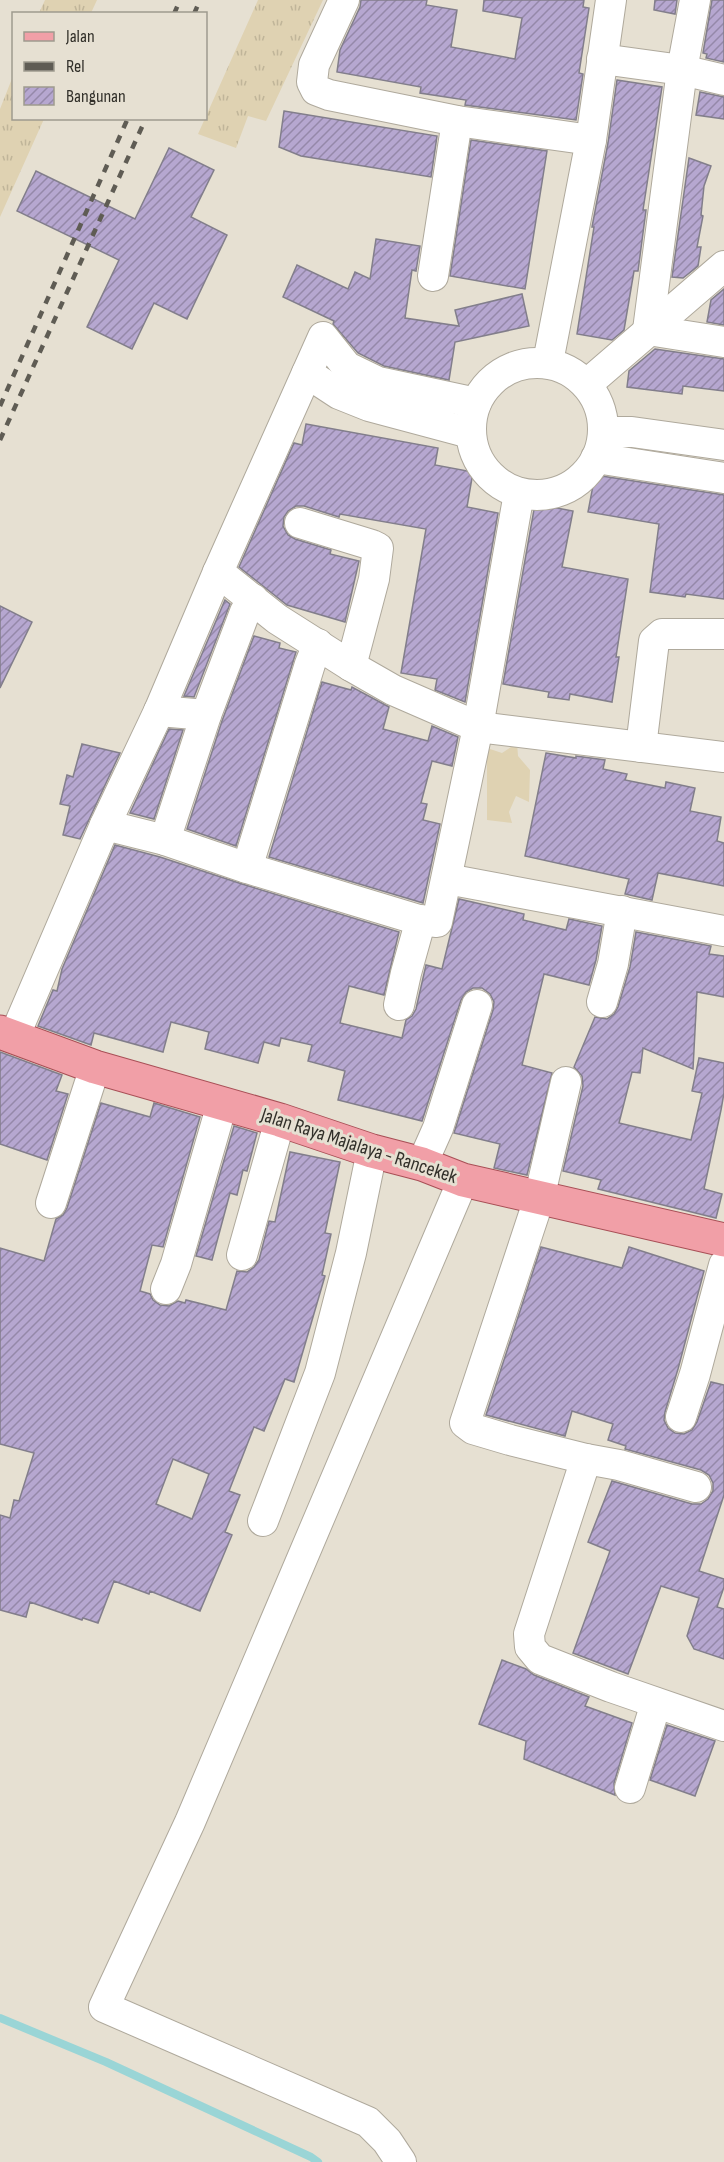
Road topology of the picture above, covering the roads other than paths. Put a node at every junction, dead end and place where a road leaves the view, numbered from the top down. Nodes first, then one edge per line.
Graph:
1 (344, 0) edge
2 (611, 0) edge
3 (695, 0) edge
4 (602, 59) junction
5 (682, 70) junction
6 (724, 80) edge
7 (457, 121) junction
8 (591, 140) junction
9 (724, 266) edge
10 (433, 276) dead end
11 (648, 330) junction
12 (724, 342) edge
13 (548, 362) junction
14 (308, 373) junction
15 (587, 384) junction
16 (476, 403) junction
17 (470, 433) junction
18 (600, 445) junction
19 (724, 445) edge
20 (724, 478) edge
21 (519, 494) junction
22 (300, 523) dead end
23 (218, 572) junction
24 (253, 599) junction
25 (724, 634) edge
26 (318, 644) junction
27 (351, 666) junction
28 (159, 711) junction
29 (206, 715) junction
30 (478, 727) junction
31 (640, 747) junction
32 (724, 757) edge
33 (105, 825) junction
34 (165, 840) junction
35 (247, 868) junction
36 (447, 879) junction
37 (622, 911) junction
38 (419, 920) junction
39 (724, 931) edge
40 (602, 1002) dead end
41 (399, 1005) dead end
42 (477, 1005) dead end
43 (7, 1034) edge
44 (95, 1066) junction
45 (566, 1082) dead end
46 (222, 1104) junction
47 (280, 1120) junction
48 (372, 1151) junction
49 (422, 1164) junction
50 (463, 1180) junction
51 (539, 1199) junction
52 (51, 1203) dead end
53 (724, 1240) edge
54 (242, 1255) dead end
55 (724, 1265) edge
56 (166, 1289) dead end
57 (681, 1417) dead end
58 (586, 1459) junction
59 (696, 1487) dead end
60 (262, 1521) dead end
61 (656, 1703) junction
62 (724, 1726) edge
63 (630, 1788) dead end
64 (401, 2162) edge

1 - 7 street
2 - 4 street
3 - 5 street
4 - 5 street
4 - 8 street
5 - 6 street
5 - 11 street
7 - 8 street
7 - 10 street
8 - 13 street
9 - 11 street
11 - 12 street
11 - 15 street
13 - 15 street
13 - 16 street
14 - 16 street
14 - 17 street
14 - 23 street
15 - 18 street
16 - 17 street
17 - 21 street
18 - 19 street
18 - 20 street
18 - 21 street
21 - 30 street
22 - 27 street
23 - 24 street
23 - 28 street
24 - 26 street
24 - 29 street
25 - 31 street
26 - 27 street
26 - 35 street
27 - 30 street
28 - 29 street
28 - 33 street
29 - 34 street
30 - 31 street
30 - 36 street
31 - 32 street
33 - 34 street
33 - 43 street
34 - 35 street
35 - 38 street
36 - 37 street
36 - 38 street
37 - 39 street
37 - 40 street
38 - 41 street
42 - 49 street
43 - 44 main road, Jalan Raya Majalaya - Rancekek
44 - 46 main road, Jalan Raya Majalaya - Rancekek
44 - 52 street
45 - 51 street
46 - 47 main road, Jalan Raya Majalaya - Rancekek
46 - 56 street
47 - 48 main road, Jalan Raya Majalaya - Rancekek
47 - 54 street
48 - 49 main road, Jalan Raya Majalaya - Rancekek
48 - 60 street
49 - 50 main road, Jalan Raya Majalaya - Rancekek
50 - 51 main road, Jalan Raya Majalaya - Rancekek
50 - 64 street
51 - 53 main road, Jalan Raya Majalaya - Rancekek
51 - 58 street
55 - 57 street
58 - 59 street
58 - 61 street
61 - 62 street
61 - 63 street

